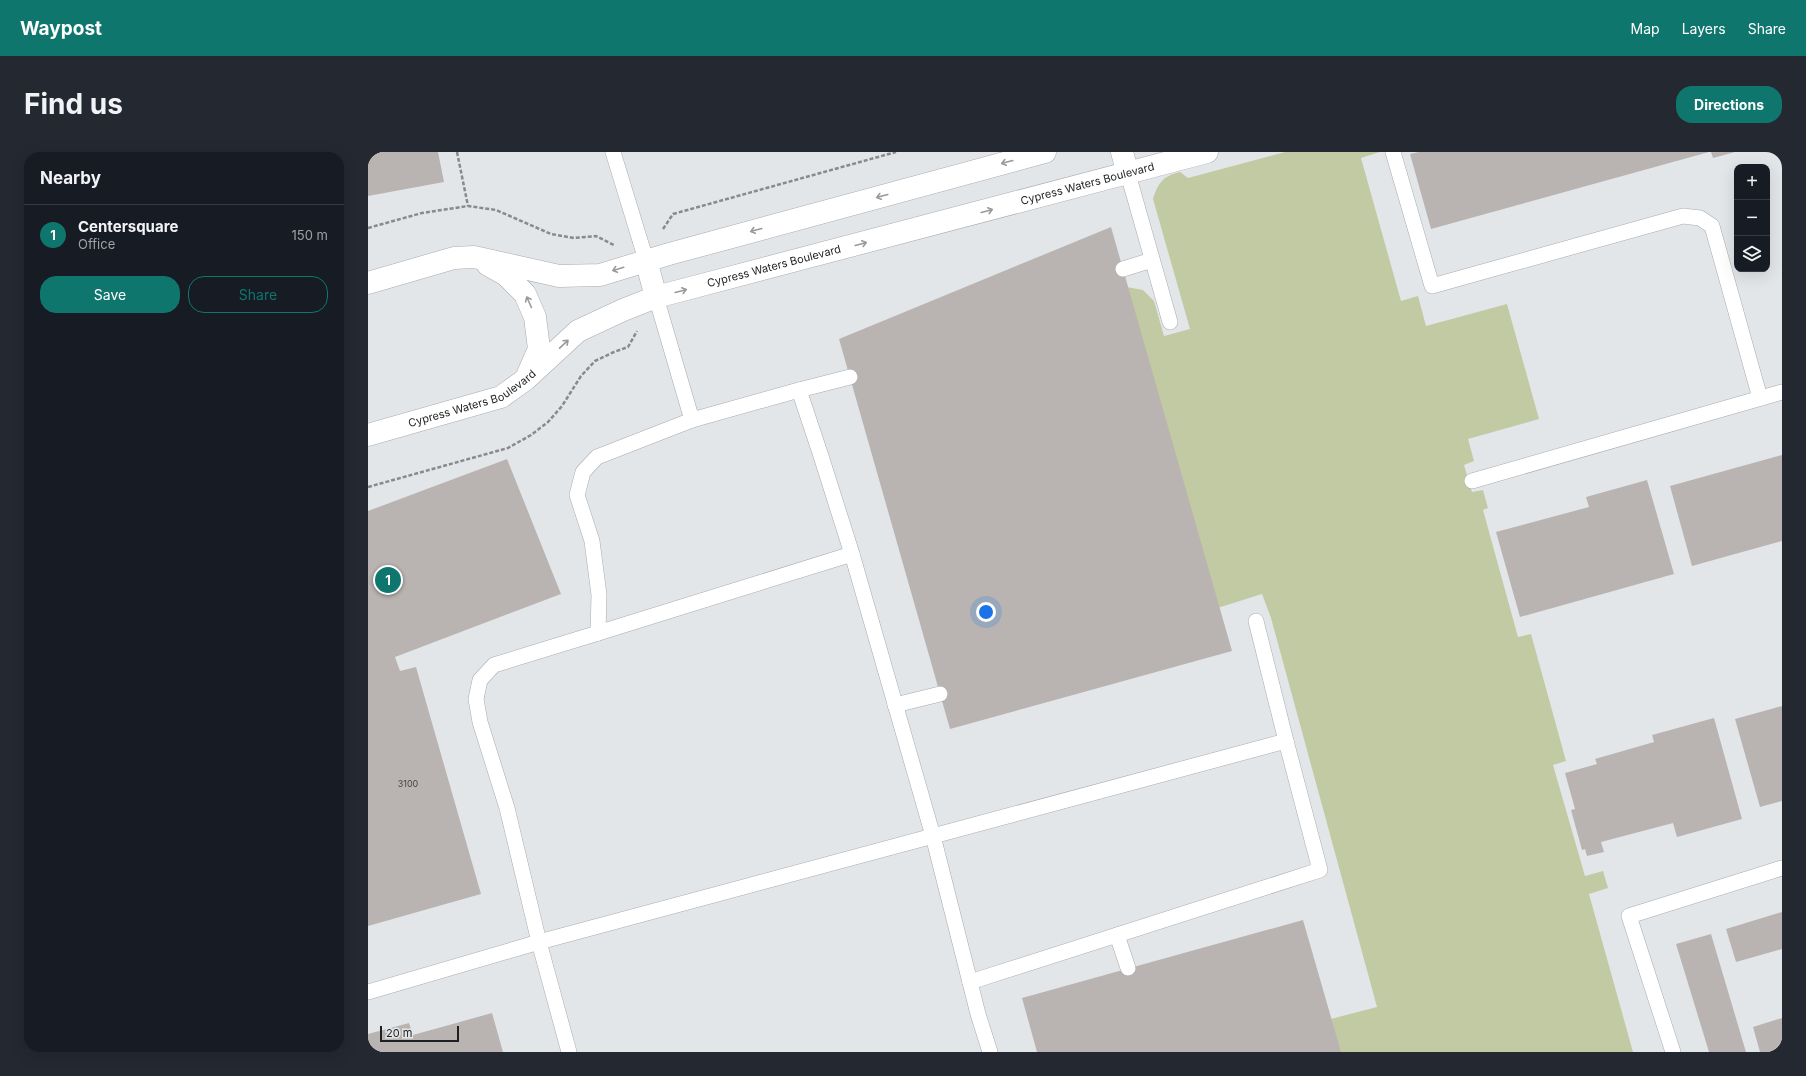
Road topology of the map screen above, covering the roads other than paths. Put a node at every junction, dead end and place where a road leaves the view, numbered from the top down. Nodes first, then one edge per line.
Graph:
1 (613, 152) edge
2 (1045, 152) edge
3 (1122, 152) edge
4 (1207, 152) edge
5 (1393, 152) edge
6 (1128, 174) junction
7 (474, 257) junction
8 (646, 260) junction
9 (1152, 260) junction
10 (1123, 269) dead end
11 (368, 283) edge
12 (656, 297) junction
13 (1170, 322) dead end
14 (850, 377) dead end
15 (526, 379) junction
16 (799, 390) junction
17 (1782, 392) edge
18 (1760, 398) junction
19 (692, 420) junction
20 (368, 435) edge
21 (1472, 481) dead end
22 (852, 554) junction
23 (1256, 621) dead end
24 (598, 633) junction
25 (940, 694) dead end
26 (895, 705) junction
27 (1286, 741) junction
28 (933, 836) junction
29 (1782, 868) edge
30 (1117, 935) junction
31 (539, 942) junction
32 (1128, 968) dead end
33 (970, 982) junction
34 (368, 992) edge
35 (569, 1052) edge
36 (990, 1052) edge
37 (1673, 1052) edge

1 - 8 lane
2 -> 8 street
3 - 6 street
4 - 6 street, Cypress Waters Boulevard
5 - 18 lane
6 - 9 lane
12 -> 6 street, Cypress Waters Boulevard
8 -> 7 street
7 - 11 street
15 -> 7 street
8 - 12 street
9 - 10 lane
9 - 13 lane
15 -> 12 street, Cypress Waters Boulevard
12 - 19 lane
14 - 16 lane
15 - 20 street, Cypress Waters Boulevard
16 - 19 lane
16 - 22 lane
17 - 18 lane
18 - 21 lane
19 - 24 lane
22 - 24 lane
22 - 26 lane
23 - 27 lane
24 - 31 lane
25 - 26 lane
26 - 28 lane
27 - 28 lane
27 - 30 lane
28 - 31 lane
28 - 33 lane
29 - 37 lane
30 - 32 lane
30 - 33 lane
31 - 34 lane
31 - 35 lane
33 - 36 lane

